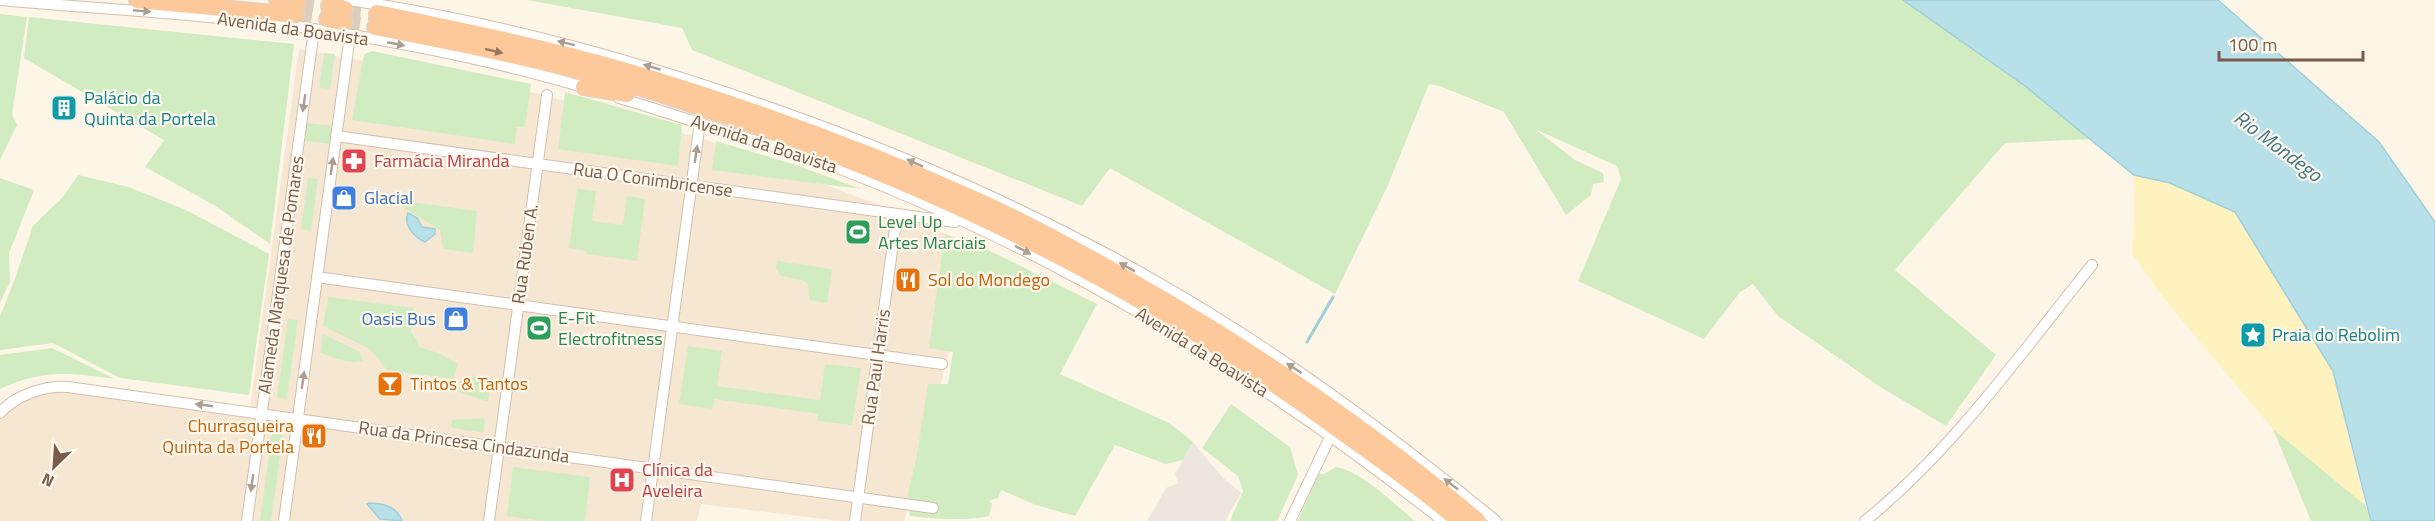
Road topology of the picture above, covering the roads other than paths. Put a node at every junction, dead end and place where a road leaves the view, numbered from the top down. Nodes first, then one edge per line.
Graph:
1 (0, 0) edge
2 (137, 0) edge
3 (277, 0) edge
4 (337, 17) edge
5 (584, 87) junction
6 (547, 95) dead end
7 (676, 99) junction
8 (700, 122) junction
9 (336, 136) junction
10 (537, 164) junction
11 (692, 185) junction
12 (897, 214) junction
13 (970, 224) junction
14 (2092, 265) dead end
15 (316, 277) junction
16 (518, 305) junction
17 (672, 326) junction
18 (878, 354) junction
19 (942, 364) dead end
20 (0, 413) edge
21 (262, 413) junction
22 (297, 418) junction
23 (1331, 435) junction
24 (499, 446) junction
25 (653, 468) junction
26 (859, 496) junction
27 (933, 508) dead end
28 (247, 521) edge
29 (284, 521) edge
30 (489, 521) edge
31 (646, 521) edge
32 (855, 521) edge
33 (1290, 521) edge
34 (1443, 521) edge
35 (1458, 521) edge
36 (1478, 521) edge
37 (1496, 521) edge
38 (1865, 521) edge

1 -> 4 street, Avenida da Boavista
2 - 3 highway, Avenida da Boavista
4 -> 5 street, Avenida da Boavista
4 - 9 street, Alameda Marquesa de Pomares
4 -> 21 street, Alameda Marquesa de Pomares
37 -> 4 street, Avenida da Boavista
5 - 7 highway
5 - 8 street, Avenida da Boavista
6 - 10 street, Rua Ruben A.
7 - 35 highway, Avenida da Boavista
36 -> 7 highway, Avenida da Boavista
11 -> 8 street
8 - 13 street, Avenida da Boavista
9 - 10 street, Rua O Conimbricense
15 -> 9 street, Alameda Marquesa de Pomares
10 - 11 street, Rua O Conimbricense
10 - 16 street, Rua Ruben A.
11 - 12 street, Rua O Conimbricense
11 - 17 street
12 - 13 street, Rua O Conimbricense
12 - 18 street, Rua Paul Harris
13 -> 23 street, Avenida da Boavista
14 - 38 street
15 - 16 street
22 -> 15 street, Alameda Marquesa de Pomares
16 - 17 street
16 - 24 street, Rua Ruben A.
17 - 18 street
17 - 25 street
18 - 19 street
18 - 26 street, Rua Paul Harris
21 -> 20 street, Rua da Princesa Cindazunda
21 - 22 street, Rua da Princesa Cindazunda
21 -> 28 street, Alameda Marquesa de Pomares
22 - 24 street, Rua da Princesa Cindazunda
22 - 29 street, Alameda Marquesa de Pomares
23 - 33 street
23 - 34 street, Avenida da Boavista
24 - 25 street, Rua da Princesa Cindazunda
24 - 30 street, Rua Ruben A.
25 - 26 street, Rua da Princesa Cindazunda
25 - 31 street
26 - 27 street, Rua da Princesa Cindazunda
26 - 32 street, Rua Paul Harris

